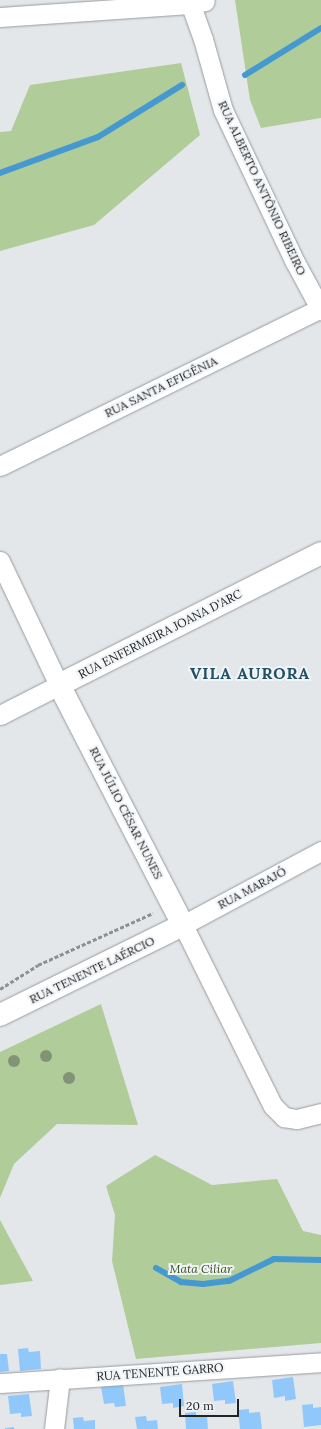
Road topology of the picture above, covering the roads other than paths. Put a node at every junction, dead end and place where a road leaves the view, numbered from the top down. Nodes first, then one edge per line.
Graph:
1 (197, 1) edge
2 (0, 17) edge
3 (321, 309) edge
4 (0, 466) edge
5 (321, 553) edge
6 (0, 561) edge
7 (59, 685) junction
8 (0, 715) edge
9 (321, 851) edge
10 (184, 924) junction
11 (0, 1015) edge
12 (321, 1113) edge
13 (321, 1362) edge
14 (60, 1378) junction
15 (0, 1383) edge
16 (54, 1429) edge

1 - 2 street
1 - 3 street, RUA ALBERTO ANTÔNIO RIBEIRO
3 - 4 street, RUA SANTA EFIGÊNIA
5 - 7 main road, RUA ENFERMEIRA JOANA D'ARC
6 - 7 street, RUA JÚLIO CÉSAR NUNES
7 - 8 street, RUA ENFERMEIRA JOANA D'ARC
7 - 10 main road, RUA JÚLIO CÉSAR NUNES
9 - 10 street, RUA MARAJÓ
10 - 11 main road, RUA TENENTE LAÉRCIO
10 - 12 street, RUA JÚLIO CÉSAR NUNES
13 - 14 street, RUA TENENTE GARRO
14 - 15 street, RUA TENENTE GARRO
14 - 16 street

